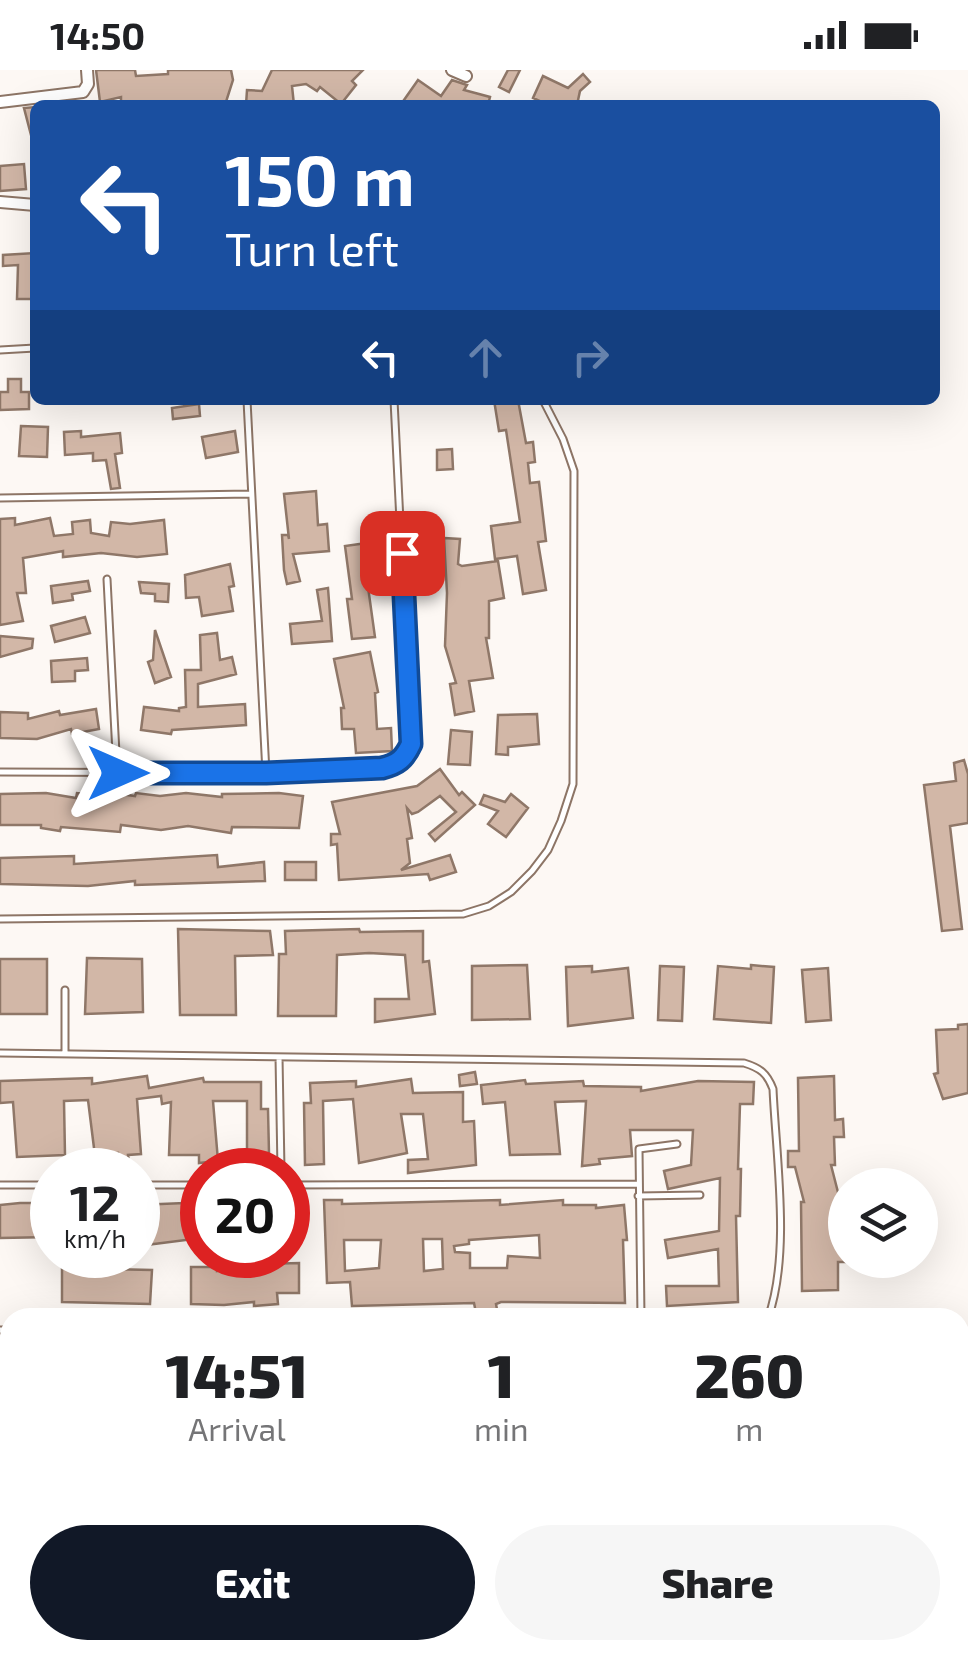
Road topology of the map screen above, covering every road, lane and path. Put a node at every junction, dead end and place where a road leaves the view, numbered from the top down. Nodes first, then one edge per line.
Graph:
1 (87, 70) edge
2 (452, 70) edge
3 (466, 76) dead end
4 (76, 100) edge
5 (30, 101) edge
6 (0, 102) edge
7 (0, 202) edge
8 (30, 205) edge
9 (30, 348) edge
10 (0, 350) edge
11 (247, 405) edge
12 (394, 405) edge
13 (546, 405) edge
14 (250, 494) junction
15 (0, 498) edge
16 (107, 579) dead end
17 (0, 772) edge
18 (118, 773) junction
19 (266, 773) junction
20 (0, 918) edge
21 (65, 990) dead end
22 (0, 1053) edge
23 (65, 1054) junction
24 (279, 1057) junction
25 (677, 1144) dead end
26 (281, 1148) edge
27 (638, 1184) junction
28 (0, 1185) edge
29 (30, 1185) edge
30 (310, 1185) edge
31 (700, 1195) dead end
32 (638, 1196) junction
33 (641, 1308) edge
34 (771, 1308) edge

1 - 4 street
2 - 3 street
5 - 6 street
7 - 8 street
9 - 10 lane
11 - 14 lane
12 - 19 lane
13 - 20 lane
14 - 15 lane
14 - 19 lane
16 - 18 lane
17 - 18 lane
18 - 19 lane
21 - 23 lane
22 - 23 lane
23 - 24 lane
24 - 26 lane
24 - 34 lane
25 - 27 lane
27 - 30 lane
27 - 32 lane
28 - 29 lane
31 - 32 lane
32 - 33 lane

